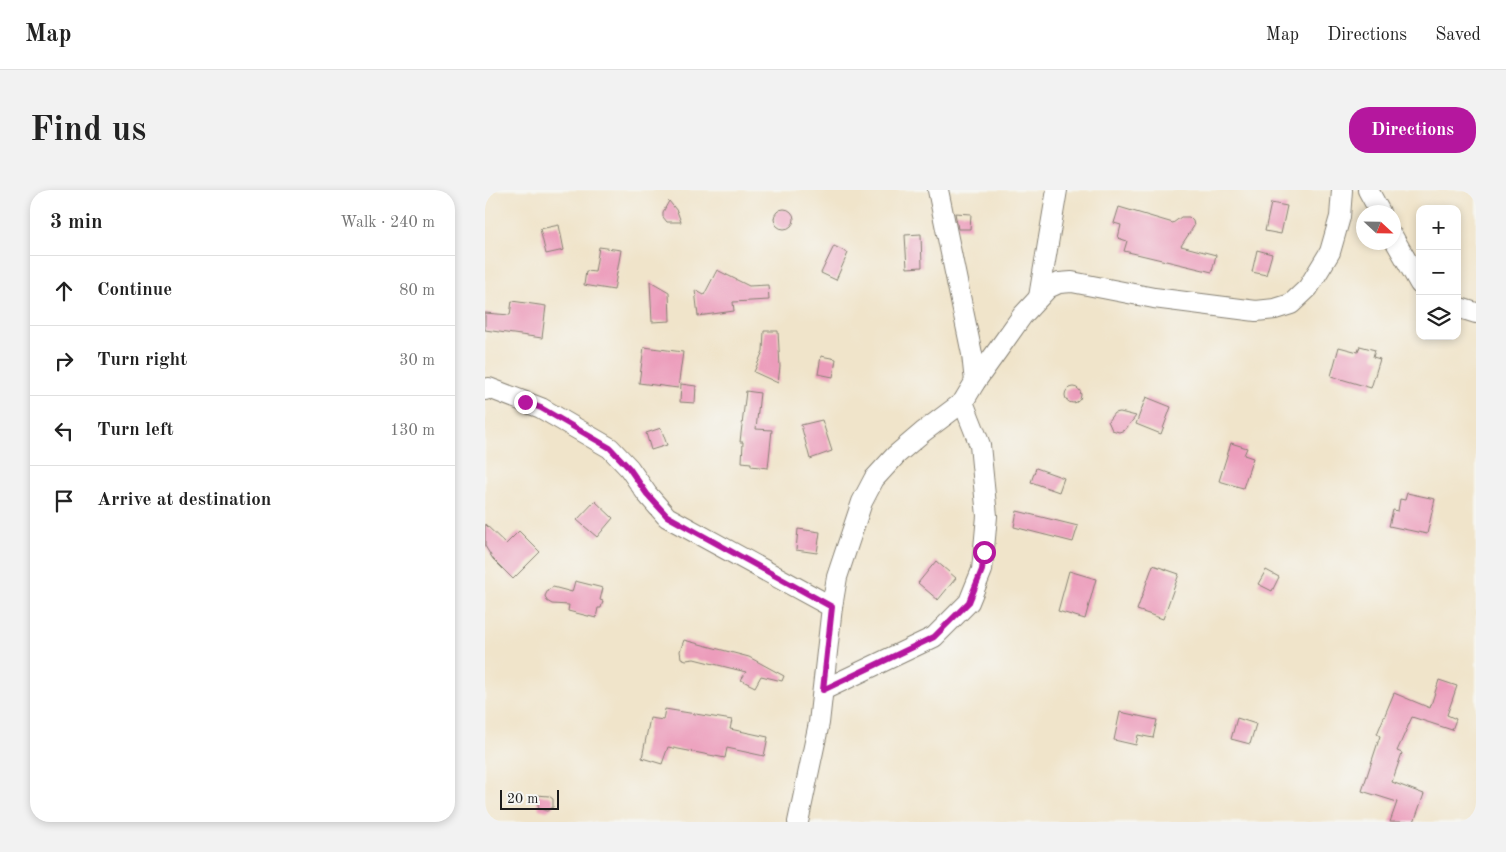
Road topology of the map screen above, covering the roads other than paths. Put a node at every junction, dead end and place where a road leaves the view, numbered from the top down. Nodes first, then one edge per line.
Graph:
1 (938, 190) edge
2 (1057, 190) edge
3 (1342, 190) edge
4 (1368, 190) edge
5 (1377, 205) edge
6 (1400, 250) edge
7 (1416, 277) edge
8 (1039, 297) junction
9 (1461, 308) edge
10 (1476, 313) edge
11 (975, 382) junction
12 (486, 387) edge
13 (963, 402) junction
14 (832, 607) junction
15 (823, 690) junction
16 (798, 822) edge

1 - 11 street
2 - 8 street
3 - 8 street
4 - 5 street
6 - 7 street
8 - 11 street
9 - 10 street
11 - 13 street
12 - 14 street
13 - 14 street
13 - 15 street
14 - 15 street
15 - 16 street

